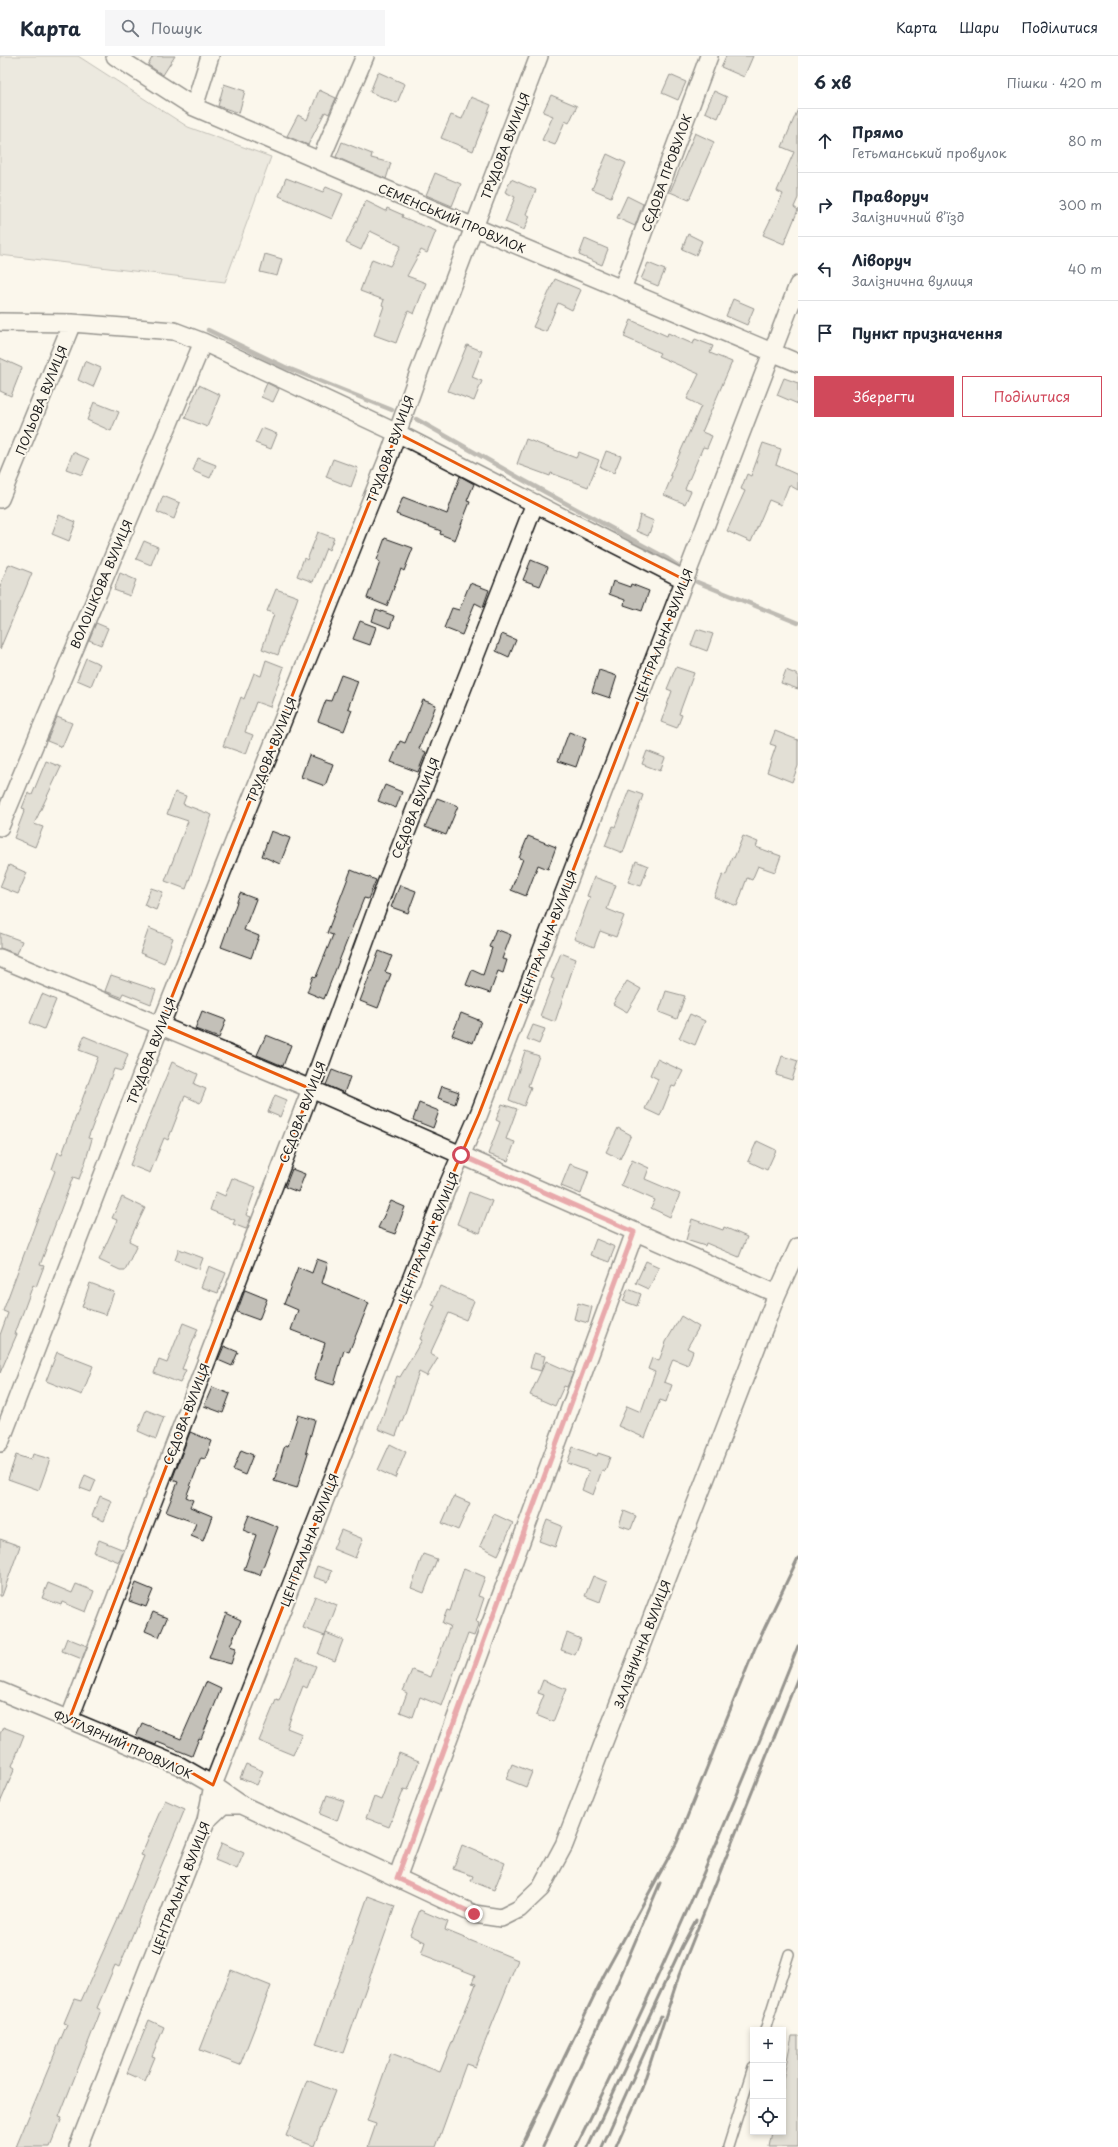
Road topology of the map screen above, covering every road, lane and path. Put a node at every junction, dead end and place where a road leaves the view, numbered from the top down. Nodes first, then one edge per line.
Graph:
1 (115, 56) edge
2 (210, 56) edge
3 (365, 56) edge
4 (539, 56) edge
5 (709, 56) edge
6 (194, 107) junction
7 (320, 161) junction
8 (474, 227) junction
9 (798, 285) edge
10 (622, 289) junction
11 (0, 322) edge
12 (72, 323) junction
13 (203, 342) junction
14 (772, 352) junction
15 (798, 363) edge
16 (397, 433) junction
17 (0, 499) edge
18 (535, 503) junction
19 (685, 580) junction
20 (0, 826) edge
21 (0, 958) edge
22 (161, 1024) junction
23 (311, 1088) junction
24 (461, 1155) junction
25 (634, 1232) junction
26 (798, 1247) edge
27 (777, 1294) junction
28 (0, 1443) edge
29 (1, 1695) edge
30 (69, 1720) junction
31 (213, 1785) junction
32 (242, 1805) junction
33 (206, 1821) junction
34 (397, 1878) junction
35 (789, 1954) dead end
36 (766, 2027) edge
37 (750, 2077) edge
38 (78, 2147) edge
39 (728, 2147) edge

1 - 6 street, СЕМЕНСЬКИЙ ПРОВУЛОК
2 - 6 street
3 - 7 street
4 - 8 street, ТРУДОВА ВУЛИЦЯ
5 - 10 street, СЄДОВА ПРОВУЛОК
6 - 7 street, СЕМЕНСЬКИЙ ПРОВУЛОК
7 - 8 street, СЕМЕНСЬКИЙ ПРОВУЛОК
8 - 10 street, СЕМЕНСЬКИЙ ПРОВУЛОК
8 - 16 street, ТРУДОВА ВУЛИЦЯ
9 - 14 street, ЦЕНТРАЛЬНА ВУЛИЦЯ
10 - 14 street, СЕМЕНСЬКИЙ ПРОВУЛОК
11 - 12 street
12 - 13 street
12 - 17 street, ПОЛЬОВА ВУЛИЦЯ
13 - 16 street
13 - 20 street, ВОЛОШКОВА ВУЛИЦЯ
14 - 15 street, СЕМЕНСЬКИЙ ПРОВУЛОК
14 - 19 street, ЦЕНТРАЛЬНА ВУЛИЦЯ
16 - 18 street
16 - 22 street, ТРУДОВА ВУЛИЦЯ
18 - 19 street
18 - 23 street, СЄДОВА ВУЛИЦЯ
19 - 24 street, ЦЕНТРАЛЬНА ВУЛИЦЯ
21 - 22 street
22 - 23 street
22 - 28 street, ТРУДОВА ВУЛИЦЯ
23 - 24 street
23 - 30 street, СЄДОВА ВУЛИЦЯ
24 - 25 street
24 - 31 street, ЦЕНТРАЛЬНА ВУЛИЦЯ
25 - 27 street
25 - 34 street
26 - 27 street, ЗАЛІЗНИЧНА ВУЛИЦЯ
27 - 34 street, ЗАЛІЗНИЧНА ВУЛИЦЯ
29 - 30 street, ФУТЛЯРНИЙ ПРОВУЛОК
30 - 31 street, ФУТЛЯРНИЙ ПРОВУЛОК
31 - 32 street, ФУТЛЯРНИЙ ПРОВУЛОК
31 - 33 street, ЦЕНТРАЛЬНА ВУЛИЦЯ
32 - 33 street
32 - 34 street, ЗАЛІЗНИЧНА ВУЛИЦЯ
33 - 38 street, ЦЕНТРАЛЬНА ВУЛИЦЯ
35 - 36 lane
37 - 39 lane

